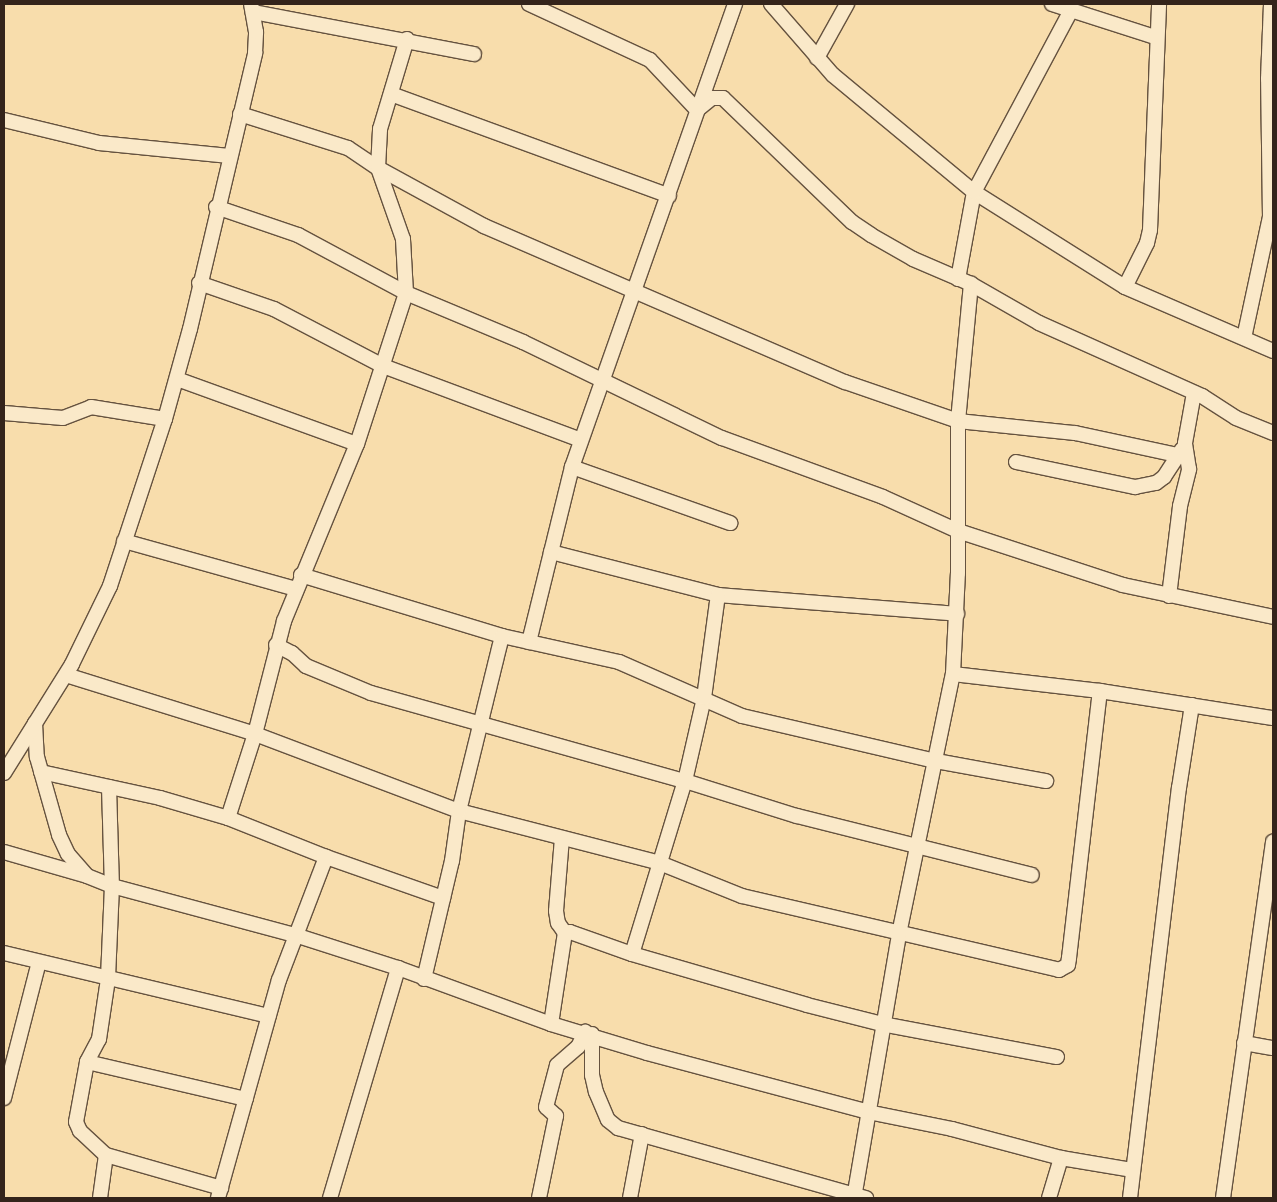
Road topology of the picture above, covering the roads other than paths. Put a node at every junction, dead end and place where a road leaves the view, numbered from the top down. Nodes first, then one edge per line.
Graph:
1 (529, 4) edge
2 (735, 4) edge
3 (771, 4) edge
4 (847, 4) edge
5 (1052, 4) edge
6 (1158, 4) edge
7 (1271, 4) edge
8 (252, 8) edge
9 (1071, 10) junction
10 (1155, 37) junction
11 (407, 39) junction
12 (474, 54) dead end
13 (817, 58) junction
14 (391, 94) junction
15 (698, 110) junction
16 (240, 114) junction
17 (4, 120) edge
18 (229, 156) junction
19 (378, 168) junction
20 (974, 192) junction
21 (669, 196) junction
22 (216, 207) junction
23 (958, 279) junction
24 (200, 283) junction
25 (971, 284) junction
26 (1125, 287) junction
27 (632, 292) junction
28 (406, 293) junction
29 (1244, 338) junction
30 (1273, 351) edge
31 (383, 366) junction
32 (177, 379) junction
33 (604, 383) junction
34 (1194, 393) junction
35 (1209, 400) junction
36 (1193, 412) junction
37 (4, 413) edge
38 (165, 419) junction
39 (958, 420) junction
40 (1273, 433) edge
41 (581, 440) junction
42 (1186, 443) junction
43 (357, 444) junction
44 (1177, 455) junction
45 (1016, 462) dead end
46 (572, 466) junction
47 (730, 523) dead end
48 (958, 531) junction
49 (124, 541) junction
50 (551, 552) junction
51 (301, 574) junction
52 (296, 589) junction
53 (718, 595) junction
54 (1169, 596) junction
55 (957, 614) junction
56 (1273, 617) edge
57 (502, 636) junction
58 (529, 642) junction
59 (276, 646) junction
60 (953, 674) junction
61 (66, 675) junction
62 (1100, 691) junction
63 (704, 698) junction
64 (1192, 704) junction
65 (1273, 718) edge
66 (35, 723) junction
67 (479, 723) junction
68 (255, 734) junction
69 (936, 761) junction
70 (4, 772) edge
71 (41, 772) junction
72 (685, 780) junction
73 (1046, 781) dead end
74 (109, 787) junction
75 (459, 811) junction
76 (228, 818) junction
77 (562, 838) junction
78 (1273, 841) edge
79 (915, 848) junction
80 (4, 852) edge
81 (326, 857) junction
82 (660, 863) junction
83 (1032, 875) dead end
84 (87, 876) junction
85 (112, 886) junction
86 (443, 898) junction
87 (565, 933) junction
88 (295, 934) junction
89 (899, 934) junction
90 (4, 953) edge
91 (632, 954) junction
92 (40, 962) junction
93 (398, 968) junction
94 (424, 979) junction
95 (108, 980) junction
96 (269, 1016) junction
97 (551, 1024) junction
98 (882, 1024) junction
99 (589, 1033) junction
100 (1244, 1043) junction
101 (1273, 1048) edge
102 (1057, 1057) dead end
103 (87, 1062) junction
104 (4, 1098) edge
105 (246, 1099) junction
106 (868, 1112) junction
107 (642, 1134) junction
108 (106, 1155) junction
109 (1061, 1158) junction
110 (1133, 1170) junction
111 (220, 1193) edge
112 (858, 1197) edge
113 (100, 1198) edge
114 (330, 1198) edge
115 (539, 1198) edge
116 (630, 1198) edge
117 (1050, 1198) edge
118 (1130, 1198) edge
119 (1223, 1198) edge

1 - 15 street
2 - 15 street
3 - 13 street
4 - 13 street
5 - 9 street
6 - 10 street
7 - 29 street
8 - 11 street
8 - 16 street
9 - 10 street
9 - 20 street
10 - 26 street
11 - 12 street
11 - 14 street
13 - 20 street
14 - 19 street
14 - 21 street
15 - 21 street
15 - 23 street
16 - 18 street
16 - 19 street
17 - 18 street
18 - 22 street
19 - 27 street
19 - 28 street
20 - 23 street
20 - 26 street
21 - 27 street
22 - 24 street
22 - 28 street
23 - 25 street
24 - 31 street
24 - 32 street
25 - 34 street
25 - 39 street
26 - 29 street
27 - 33 street
27 - 39 street
28 - 31 street
28 - 33 street
29 - 30 street
31 - 41 street
31 - 43 street
32 - 38 street
32 - 43 street
33 - 41 street
33 - 48 street
34 - 35 street
34 - 36 street
35 - 36 street
35 - 40 street
36 - 42 street
37 - 38 street
38 - 49 street
39 - 44 street
39 - 48 street
41 - 46 street
42 - 44 street
42 - 54 street
43 - 51 street
44 - 45 street
46 - 47 street
46 - 50 street
48 - 54 street
48 - 55 street
49 - 52 street
49 - 61 street
50 - 53 street
50 - 58 street
51 - 52 street
51 - 57 street
52 - 59 street
53 - 55 street
53 - 63 street
54 - 56 street
55 - 60 street
57 - 58 street
57 - 67 street
58 - 63 street
59 - 67 street
59 - 68 street
60 - 62 street
60 - 69 street
61 - 66 street
61 - 68 street
62 - 64 street
62 - 89 street
63 - 69 street
63 - 72 street
64 - 65 street
64 - 110 street
66 - 70 street
66 - 71 street
67 - 72 street
67 - 75 street
68 - 75 street
68 - 76 street
69 - 73 street
69 - 79 street
71 - 74 street
71 - 84 street
72 - 79 street
72 - 82 street
74 - 76 street
74 - 85 street
75 - 77 street
75 - 86 street
76 - 81 street
77 - 82 street
77 - 87 street
78 - 100 street
79 - 83 street
79 - 89 street
80 - 84 street
81 - 86 street
81 - 88 street
82 - 89 street
82 - 91 street
84 - 85 street
85 - 88 street
85 - 95 street
86 - 94 street
87 - 91 street
87 - 97 street
88 - 93 street
88 - 96 street
89 - 98 street
90 - 92 street
91 - 98 street
92 - 95 street
92 - 104 street
93 - 94 street
93 - 114 street
94 - 97 street
95 - 96 street
95 - 103 street
96 - 105 street
97 - 99 street
98 - 102 street
98 - 106 street
99 - 106 street
99 - 107 street
99 - 115 street
100 - 101 street
100 - 119 street
103 - 105 street
103 - 108 street
105 - 111 street
106 - 109 street
106 - 112 street
107 - 112 street
107 - 116 street
108 - 111 street
108 - 113 street
109 - 110 street
109 - 117 street
110 - 118 street

